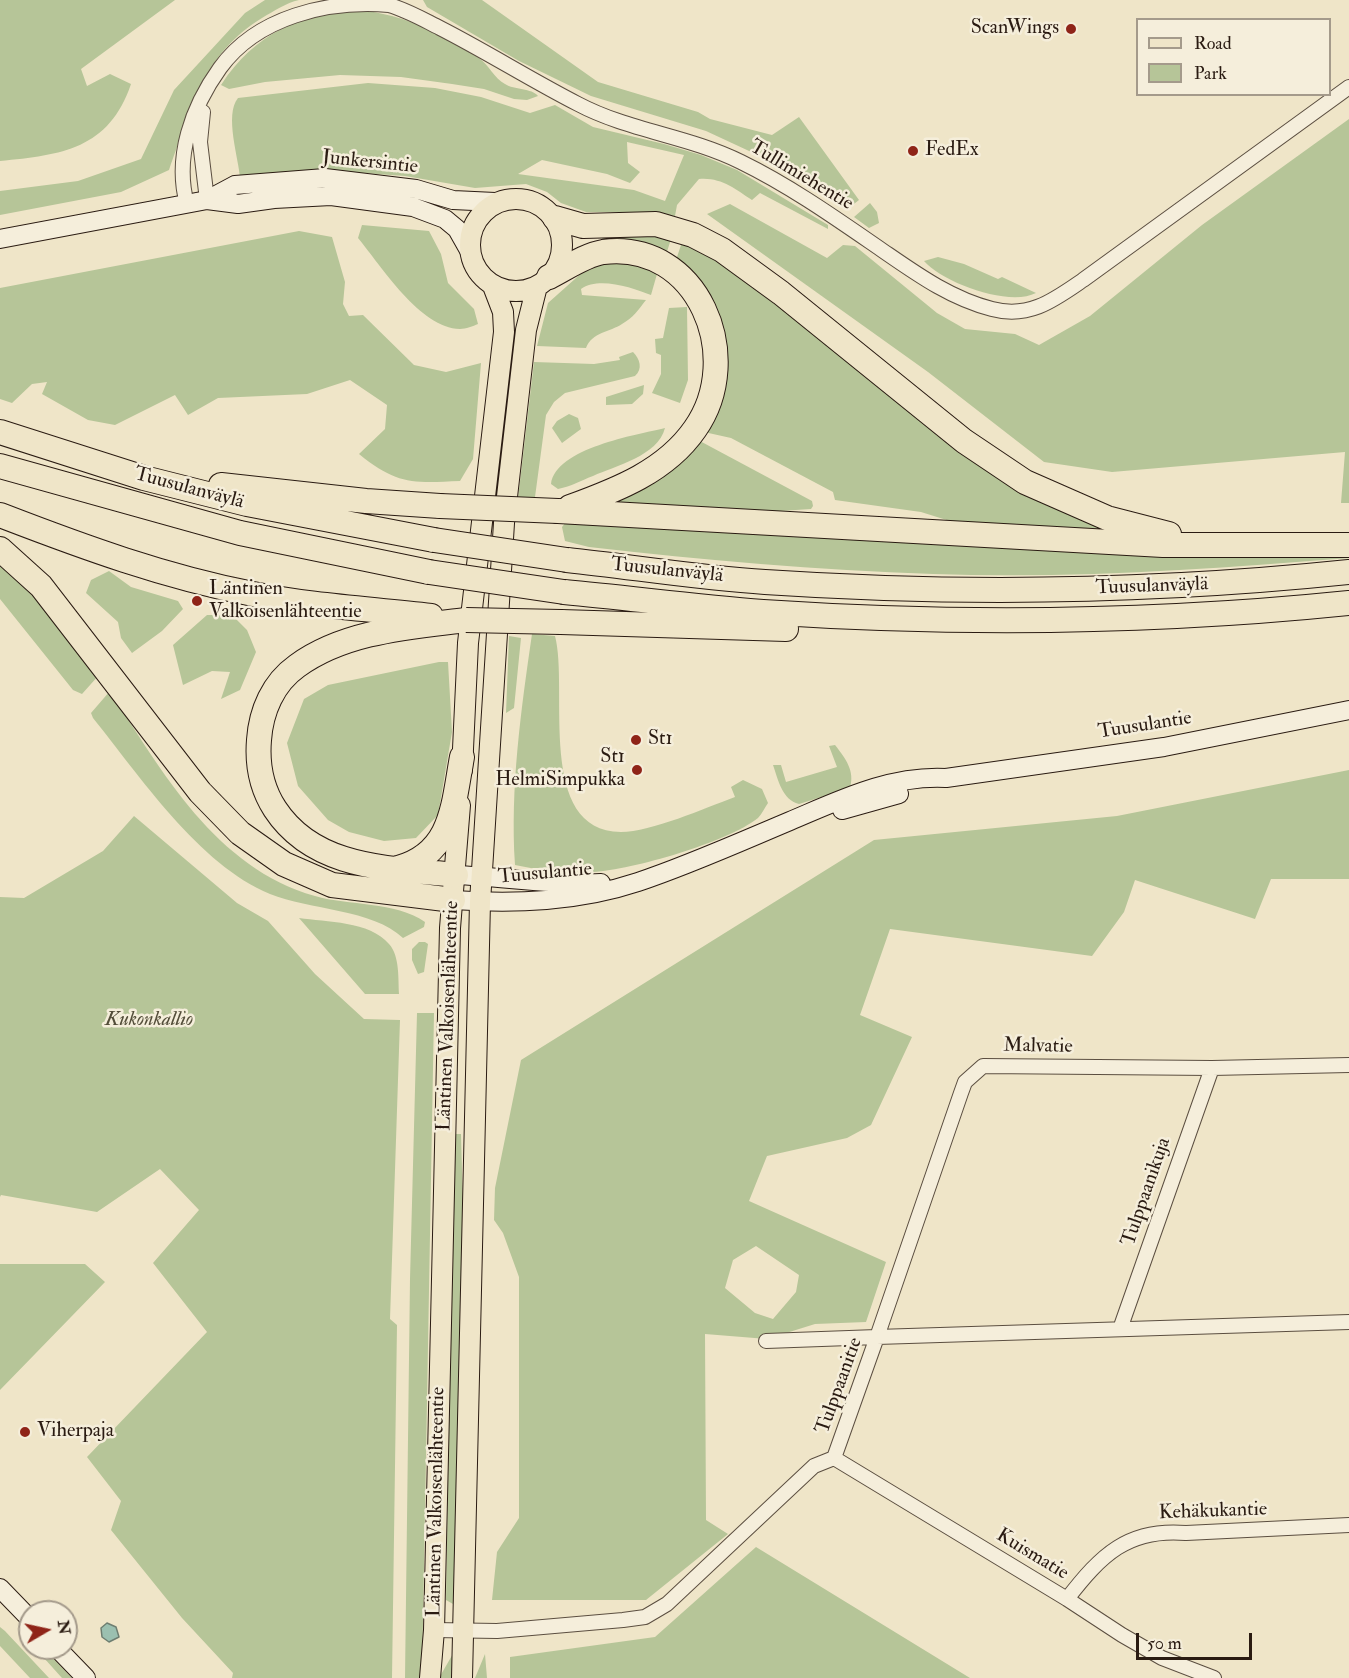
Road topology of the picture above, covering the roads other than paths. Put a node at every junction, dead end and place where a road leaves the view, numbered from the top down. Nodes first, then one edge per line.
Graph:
1 (1349, 87) edge
2 (207, 89) junction
3 (207, 200) junction
4 (495, 202) junction
5 (187, 204) junction
6 (555, 218) junction
7 (0, 239) edge
8 (470, 252) junction
9 (543, 281) junction
10 (493, 286) junction
11 (0, 432) edge
12 (0, 466) edge
13 (144, 478) junction
14 (558, 511) junction
15 (0, 515) edge
16 (1243, 545) junction
17 (1349, 545) edge
18 (0, 549) edge
19 (1349, 572) edge
20 (1349, 603) edge
21 (428, 620) junction
22 (931, 620) junction
23 (1349, 710) edge
24 (462, 757) junction
25 (395, 868) junction
26 (456, 875) junction
27 (482, 876) junction
28 (639, 882) junction
29 (453, 900) junction
30 (480, 902) junction
31 (1349, 1065) edge
32 (1212, 1068) junction
33 (1349, 1322) edge
34 (1120, 1329) junction
35 (877, 1337) junction
36 (766, 1341) dead end
37 (834, 1458) junction
38 (1349, 1525) edge
39 (0, 1588) edge
40 (1067, 1599) junction
41 (18, 1607) edge
42 (434, 1630) junction
43 (463, 1631) junction
44 (69, 1660) edge
45 (86, 1678) edge
46 (430, 1678) edge
47 (462, 1678) edge
48 (1214, 1678) edge

1 - 2 street, Tullimiehentie
2 - 3 street, Tullimiehentie
2 - 5 street, Tullimiehentie
3 - 4 main road, Junkersintie
3 - 5 main road, Junkersintie
3 - 8 main road, Junkersintie
4 - 6 main road
4 - 8 main road
5 - 7 main road, Junkersintie
6 - 9 main road
6 - 16 highway
8 - 10 main road
9 - 10 main road
9 - 14 highway
9 - 27 main road, Läntinen Valkoisenlähteentie
10 - 24 main road, Läntinen Valkoisenlähteentie
11 - 13 highway, Tuusulanväylä
12 - 22 highway, Tuusulanväylä, bridge
13 - 14 highway, bridge
13 - 19 highway, Tuusulanväylä, bridge
14 - 16 highway
15 - 21 highway
16 - 17 highway
18 - 29 highway
20 - 22 highway, Tuusulanväylä
21 - 22 highway, bridge
21 - 25 highway
23 - 28 main road, Tuusulantie
24 - 25 highway
24 - 26 main road, Läntinen Valkoisenlähteentie
25 - 26 highway
26 - 27 main road, Tuusulantie
26 - 29 main road, Läntinen Valkoisenlähteentie
27 - 28 main road, Tuusulantie
27 - 30 main road, Läntinen Valkoisenlähteentie
28 - 30 main road, Tuusulantie
29 - 30 main road, Tuusulantie
29 - 42 main road, Läntinen Valkoisenlähteentie
30 - 43 main road, Läntinen Valkoisenlähteentie
31 - 32 street, Malvatie
32 - 34 street, Tulppaanikuja
32 - 35 street, Malvatie
33 - 34 street, Tulppaanitie
34 - 35 street, Tulppaanitie
35 - 36 street
35 - 37 street, Tulppaanitie
37 - 40 street, Kuismatie
37 - 43 street, Tulppaanitie
38 - 40 street, Kehäkukantie
39 - 41 main road
40 - 48 street, Kuismatie
42 - 43 street, Tulppaanitie
42 - 46 main road, Läntinen Valkoisenlähteentie
43 - 47 main road, Läntinen Valkoisenlähteentie
44 - 45 main road

